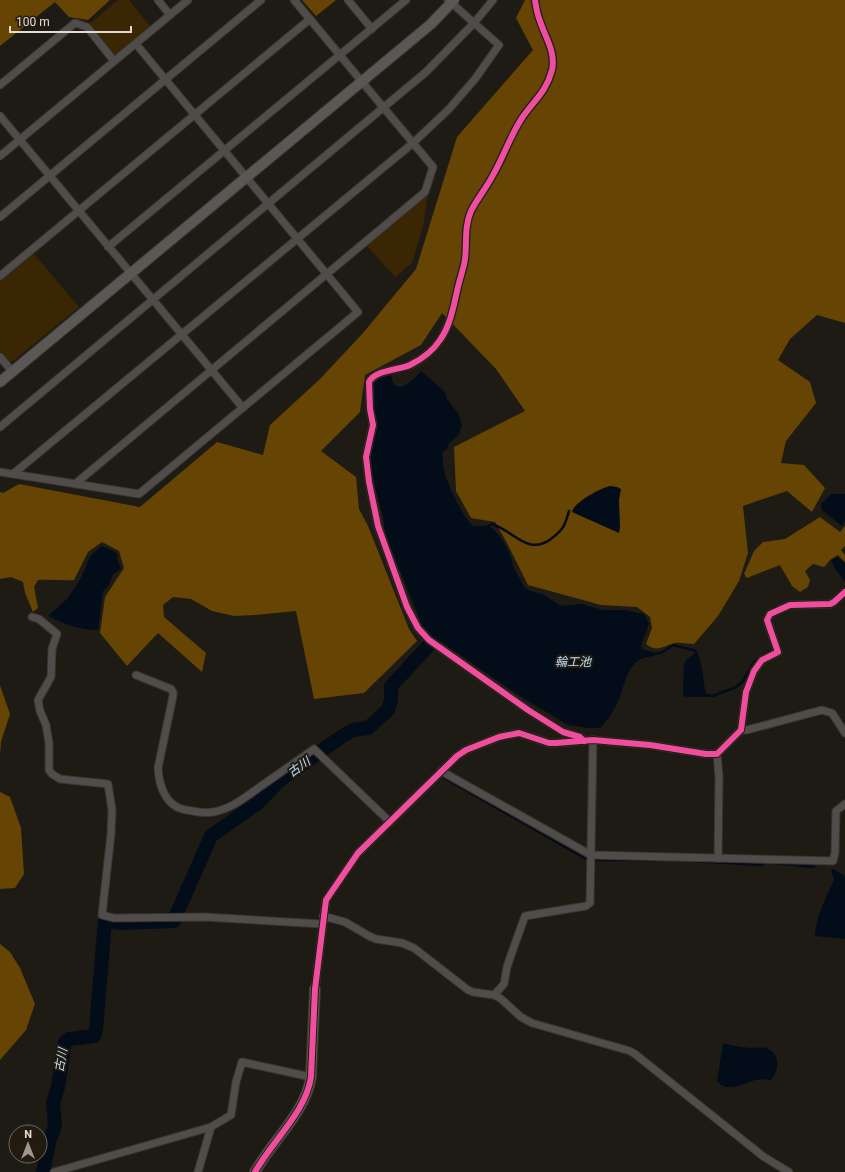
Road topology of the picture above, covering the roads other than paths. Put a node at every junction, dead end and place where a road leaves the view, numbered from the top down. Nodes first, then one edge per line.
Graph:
1 (158, 0) edge
2 (188, 0) edge
3 (261, 0) edge
4 (294, 0) edge
5 (348, 0) edge
6 (406, 0) edge
7 (493, 0) edge
8 (535, 0) edge
9 (451, 1) edge
10 (170, 15) junction
11 (310, 19) junction
12 (474, 23) junction
13 (372, 29) junction
14 (136, 44) junction
15 (340, 55) junction
16 (114, 61) junction
17 (166, 79) junction
18 (362, 81) junction
19 (0, 85) edge
20 (384, 108) junction
21 (195, 114) junction
22 (0, 116) edge
23 (20, 140) junction
24 (412, 143) junction
25 (225, 151) junction
26 (0, 156) edge
27 (49, 176) junction
28 (246, 177) junction
29 (268, 204) junction
30 (78, 211) junction
31 (0, 217) edge
32 (296, 238) junction
33 (108, 247) junction
34 (130, 273) junction
35 (326, 274) junction
36 (0, 276) edge
37 (153, 300) junction
38 (181, 334) junction
39 (0, 356) edge
40 (211, 370) junction
41 (12, 371) junction
42 (0, 382) edge
43 (243, 408) junction
44 (0, 427) edge
45 (0, 472) edge
46 (13, 474) junction
47 (75, 484) junction
48 (845, 592) edge
49 (32, 617) dead end
50 (136, 675) dead end
51 (741, 730) junction
52 (845, 733) edge
53 (584, 740) junction
54 (593, 740) junction
55 (717, 754) junction
56 (441, 771) junction
57 (845, 804) edge
58 (390, 822) junction
59 (591, 855) junction
60 (718, 858) junction
61 (323, 916) junction
62 (322, 924) junction
63 (315, 989) joint
64 (494, 995) junction
65 (311, 1077) junction
66 (211, 1127) junction
67 (54, 1172) edge
68 (198, 1172) edge
69 (255, 1172) edge
70 (790, 1172) edge

1 - 10 street
2 - 10 street
3 - 17 street
4 - 11 street
5 - 13 street
6 - 13 street
7 - 12 street
8 - 53 street
9 - 12 street
9 - 18 street
10 - 14 street
11 - 15 street
11 - 21 street
12 - 20 street
12 - 24 street
13 - 15 street
14 - 16 street
14 - 17 street
15 - 18 street
15 - 25 street
16 - 19 street
16 - 23 street
17 - 21 street
17 - 27 street
18 - 20 street
18 - 28 street
20 - 24 street
20 - 29 street
21 - 25 street
21 - 30 street
22 - 23 street
23 - 26 street
23 - 27 street
24 - 32 street
24 - 35 street
25 - 28 street
25 - 33 street
27 - 30 street
27 - 31 street
28 - 29 street
28 - 34 street
29 - 32 street
29 - 37 street
30 - 33 street
30 - 36 street
32 - 35 street
32 - 38 street
33 - 34 street
34 - 37 street
34 - 41 street
35 - 40 street
35 - 43 street
37 - 38 street
37 - 44 street
38 - 40 street
38 - 46 street
39 - 41 street
40 - 43 street
40 - 47 street
41 - 42 street
43 - 47 street
45 - 46 street
46 - 47 street
48 - 51 street
49 - 62 street
50 - 58 street
51 - 52 street
51 - 55 street
53 - 54 street
53 - 56 street
54 - 55 street
54 - 59 street
55 - 60 street
56 - 58 street
56 - 59 street
57 - 60 street
58 - 61 street
59 - 60 street
59 - 64 street
61 - 62 street
61 - 64 street
62 - 63 street
63 - 65 street
64 - 70 street
65 - 66 street
65 - 69 street
66 - 67 street
66 - 68 street

